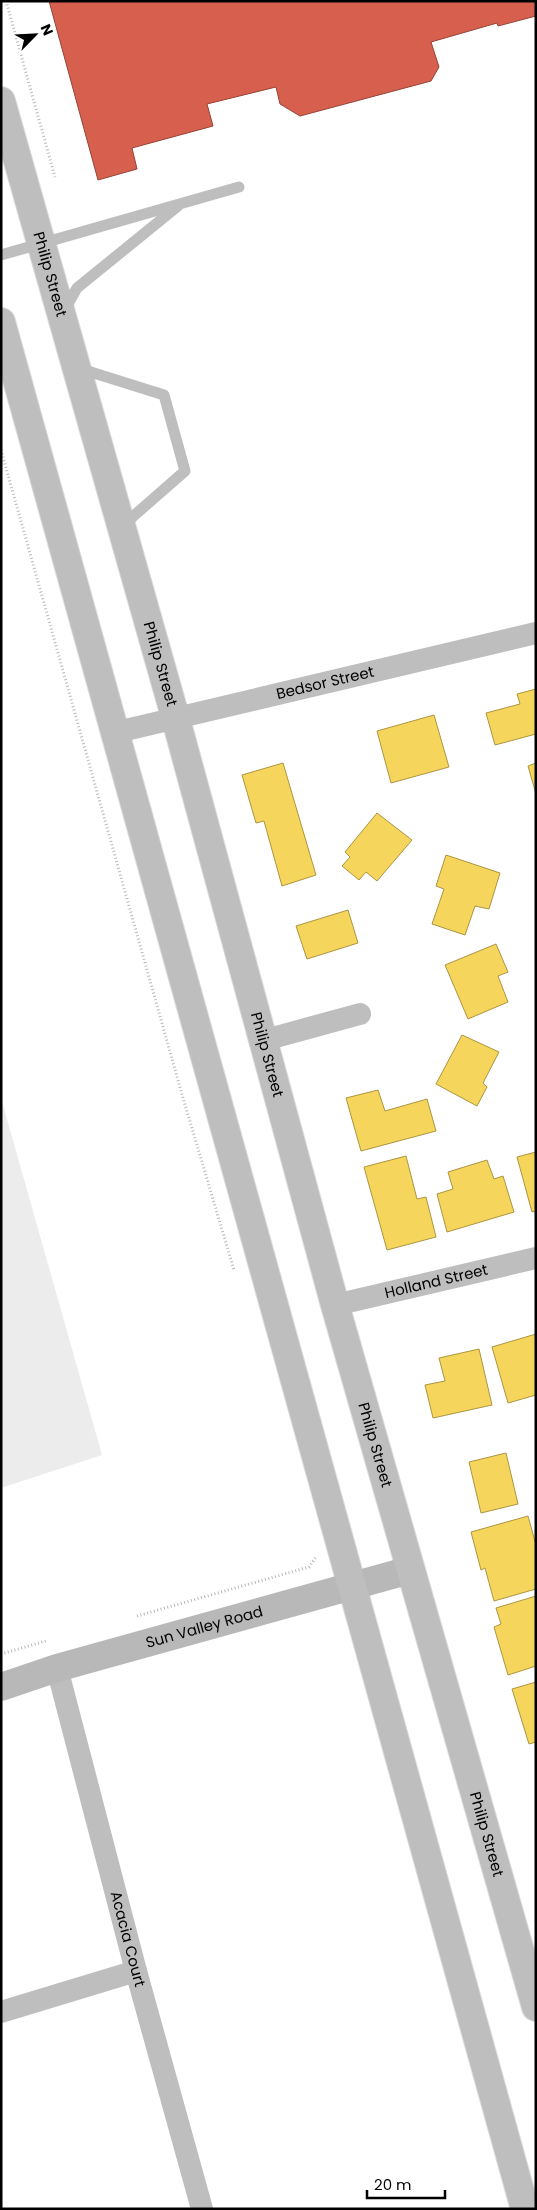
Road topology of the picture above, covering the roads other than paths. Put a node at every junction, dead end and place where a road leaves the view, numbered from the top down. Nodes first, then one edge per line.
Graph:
1 (1, 102) edge
2 (239, 187) dead end
3 (181, 203) junction
4 (40, 242) junction
5 (1, 255) edge
6 (62, 315) junction
7 (1, 322) edge
8 (77, 367) junction
9 (121, 527) junction
10 (536, 633) edge
11 (175, 716) junction
12 (113, 733) junction
13 (360, 1014) dead end
14 (265, 1040) junction
15 (536, 1258) edge
16 (335, 1305) junction
17 (410, 1570) junction
18 (354, 1587) junction
19 (57, 1668) junction
20 (1, 1687) edge
21 (136, 1971) junction
22 (536, 2007) edge
23 (1, 2012) edge
24 (202, 2209) edge
25 (525, 2209) edge

1 - 4 main road, Philip Street
2 - 3 lane
3 - 4 lane
3 - 6 lane
4 - 5 lane
4 - 6 main road, Philip Street
6 - 8 main road, Philip Street
7 - 12 main road
8 - 9 main road, Philip Street
8 - 9 lane
9 - 11 main road, Philip Street
10 - 11 street, Bedsor Street
11 - 12 street, Bedsor Street
11 - 14 main road, Philip Street
12 - 18 main road
13 - 14 street
14 - 16 main road, Philip Street
15 - 16 street, Holland Street
16 - 17 main road, Philip Street
17 - 18 street, Sun Valley Road
17 - 22 main road, Philip Street
18 - 19 street, Sun Valley Road
18 - 25 main road
19 - 20 street, Sun Valley Road
19 - 21 street, Acacia Court
21 - 23 street
21 - 24 street, Acacia Court

